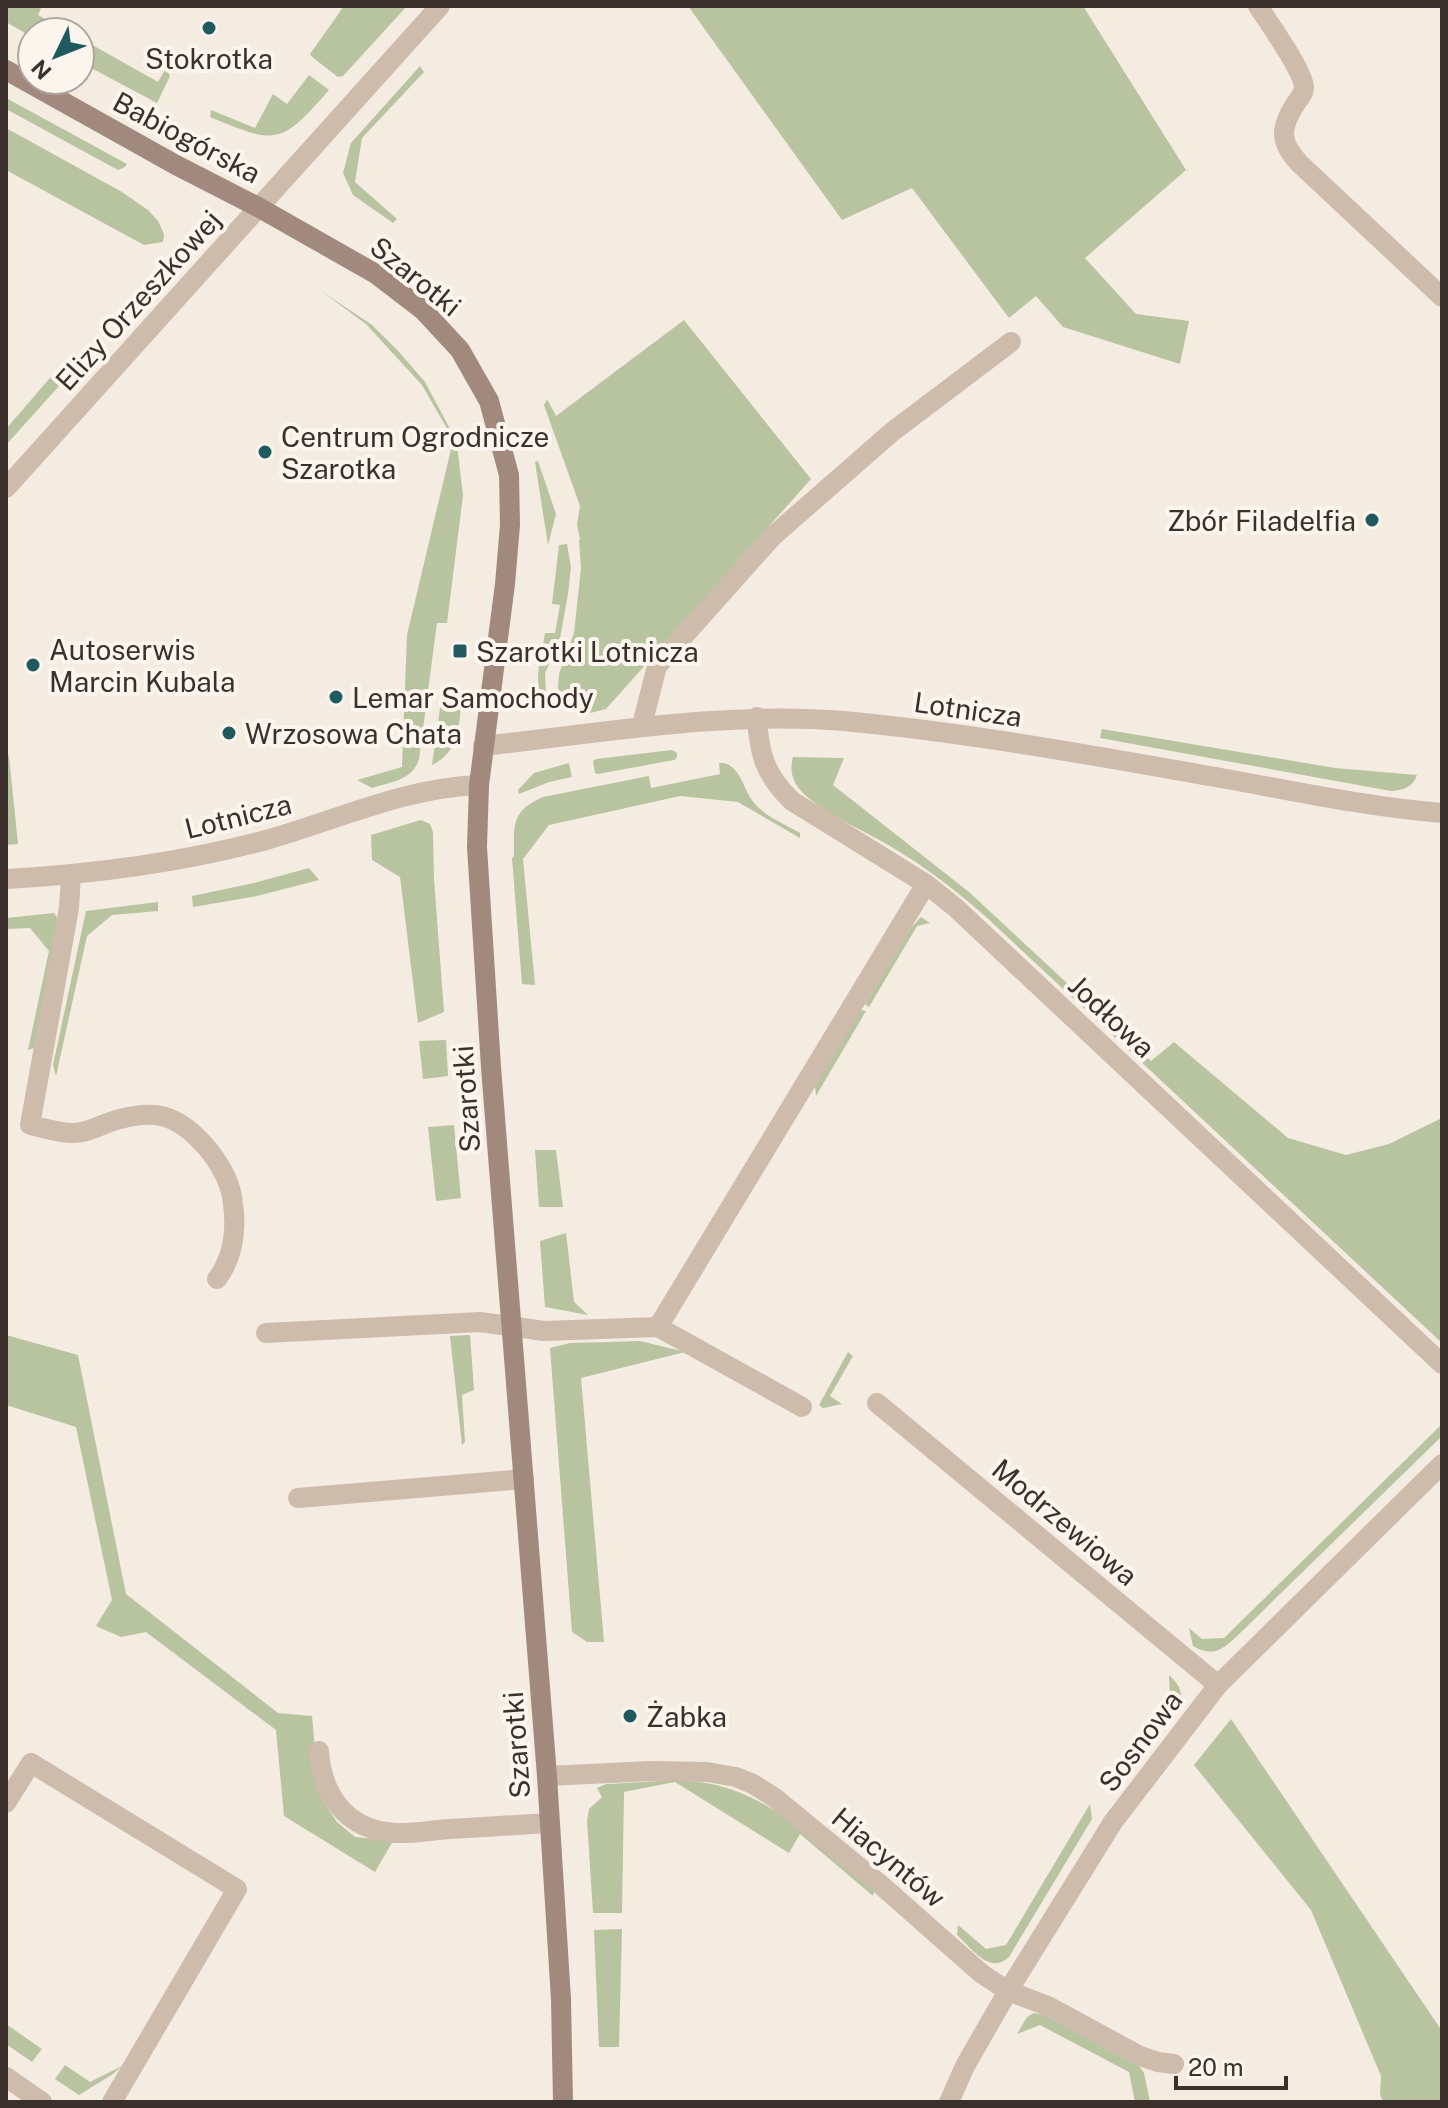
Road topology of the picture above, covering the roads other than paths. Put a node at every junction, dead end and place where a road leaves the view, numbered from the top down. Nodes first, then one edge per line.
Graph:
1 (440, 6) edge
2 (1258, 6) edge
3 (6, 70) edge
4 (258, 207) junction
5 (1442, 297) edge
6 (1011, 342) dead end
7 (6, 488) edge
8 (757, 717) junction
9 (642, 725) junction
10 (483, 746) junction
11 (479, 785) junction
12 (1442, 813) edge
13 (71, 875) junction
14 (6, 879) edge
15 (926, 884) junction
16 (217, 1279) dead end
17 (658, 1327) junction
18 (511, 1328) junction
19 (266, 1333) dead end
20 (1442, 1364) edge
21 (877, 1403) dead end
22 (802, 1407) dead end
23 (1442, 1464) edge
24 (524, 1479) junction
25 (298, 1498) dead end
26 (1218, 1685) junction
27 (319, 1751) dead end
28 (547, 1776) junction
29 (6, 1803) edge
30 (549, 1823) junction
31 (1008, 1991) junction
32 (1174, 2064) dead end
33 (6, 2077) edge
34 (42, 2102) edge
35 (112, 2102) edge
36 (563, 2102) edge
37 (949, 2102) edge

1 - 4 street, Elizy Orzeszkowej
2 - 5 street
3 - 4 street, Babiogórska
4 - 7 street, Elizy Orzeszkowej
4 - 10 street, Szarotki
6 - 9 street
8 - 9 street, Lotnicza
8 - 12 street, Lotnicza
8 - 15 street, Jodłowa
9 - 10 street, Lotnicza
10 - 11 street, Szarotki
11 - 13 street, Lotnicza
11 - 18 street, Szarotki
13 - 14 street, Lotnicza
13 - 16 street
15 - 17 street
15 - 20 street, Jodłowa
17 - 18 street
17 - 22 street
18 - 19 street
18 - 24 street, Szarotki
21 - 26 street, Modrzewiowa
23 - 26 street, Sosnowa
24 - 25 street
24 - 28 street, Szarotki
26 - 31 street, Sosnowa
27 - 30 street
28 - 30 street, Szarotki
28 - 31 street, Hiacyntów
29 - 35 street
30 - 36 street, Szarotki
31 - 32 street, Hiacyntów
31 - 37 street, Sosnowa
33 - 34 street

